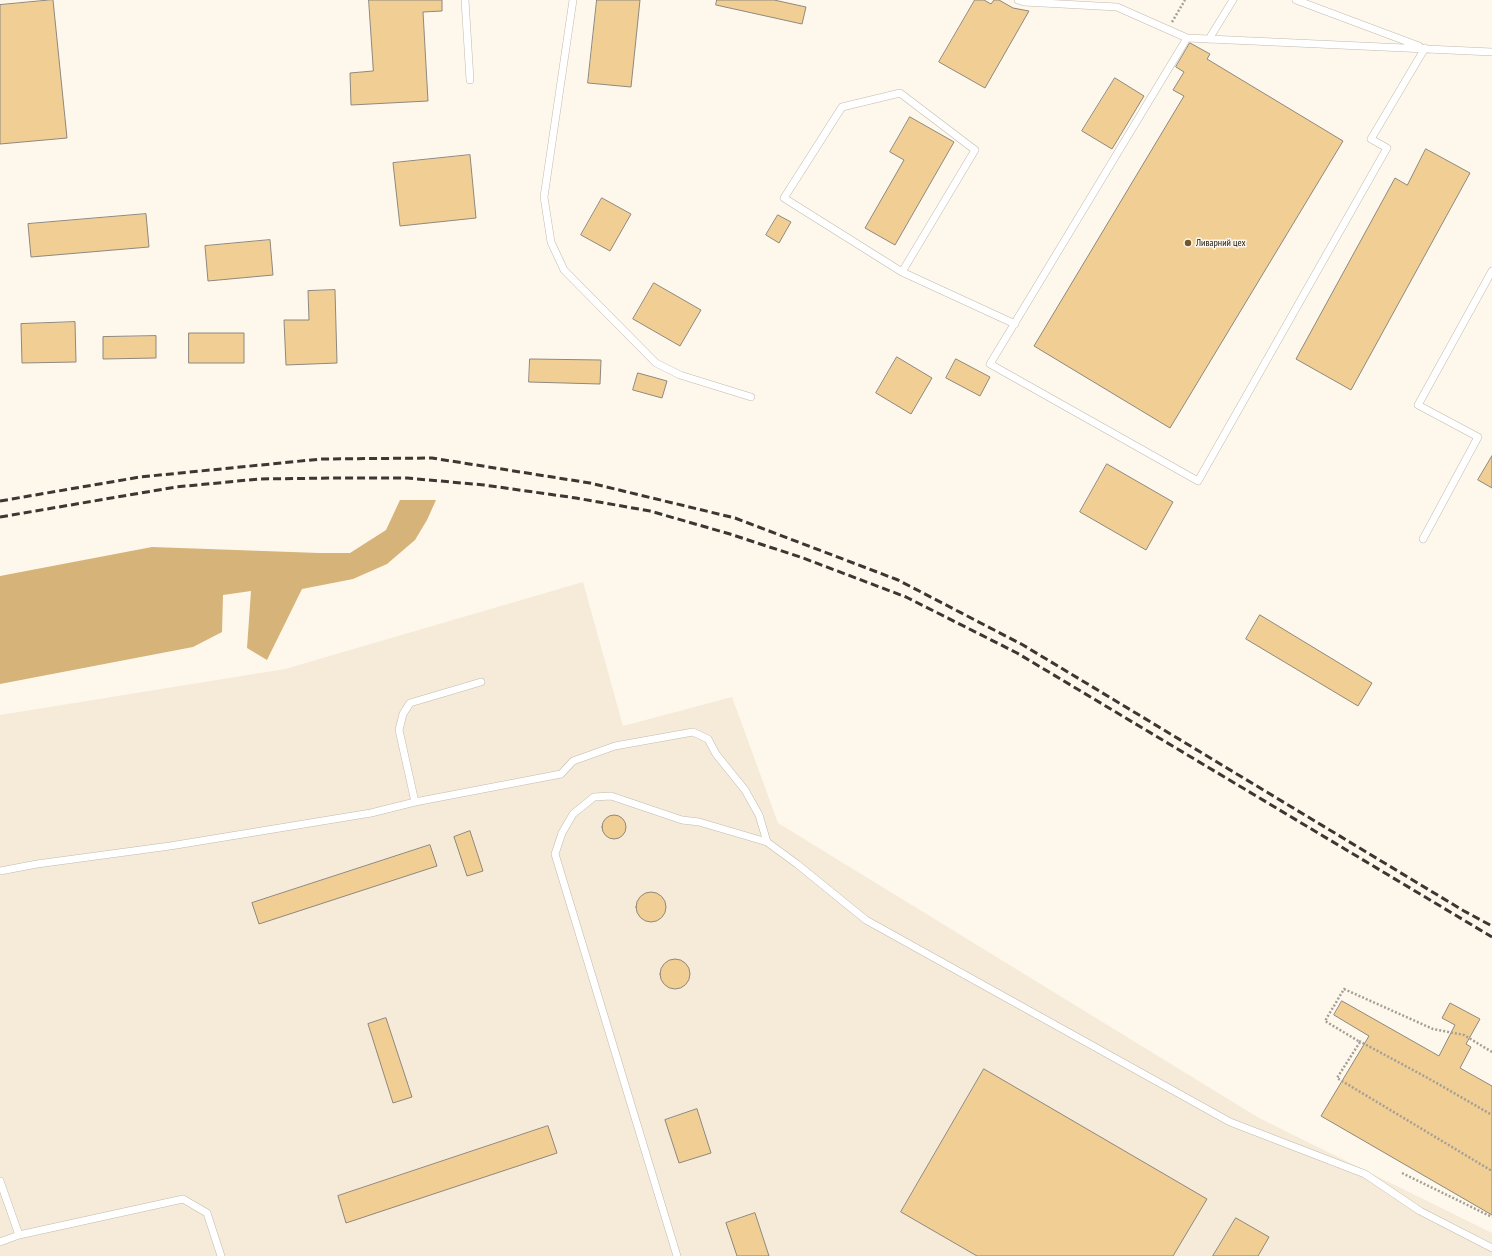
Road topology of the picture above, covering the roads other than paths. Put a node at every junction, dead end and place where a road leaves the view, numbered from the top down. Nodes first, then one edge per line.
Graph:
1 (464, 0) edge
2 (573, 0) edge
3 (1018, 0) edge
4 (1233, 0) edge
5 (1296, 0) edge
6 (1187, 38) junction
7 (1209, 39) junction
8 (1425, 48) junction
9 (1492, 52) edge
10 (470, 80) dead end
11 (1492, 271) edge
12 (902, 272) junction
13 (1015, 324) junction
14 (751, 397) dead end
15 (1423, 539) dead end
16 (481, 682) dead end
17 (415, 802) junction
18 (767, 842) junction
19 (0, 871) edge
20 (0, 1181) edge
21 (19, 1235) junction
22 (0, 1242) edge
23 (1492, 1248) edge
24 (221, 1256) edge
25 (678, 1256) edge

1 - 10 lane
2 - 14 lane
3 - 6 lane
4 - 7 lane
5 - 8 lane
6 - 7 lane
6 - 13 lane
7 - 8 lane
8 - 9 lane
8 - 13 lane
11 - 15 lane
12 - 12 lane
12 - 13 lane
16 - 17 lane
17 - 18 lane
17 - 19 lane
18 - 23 lane
18 - 25 lane
20 - 21 lane
21 - 22 lane
21 - 24 lane

